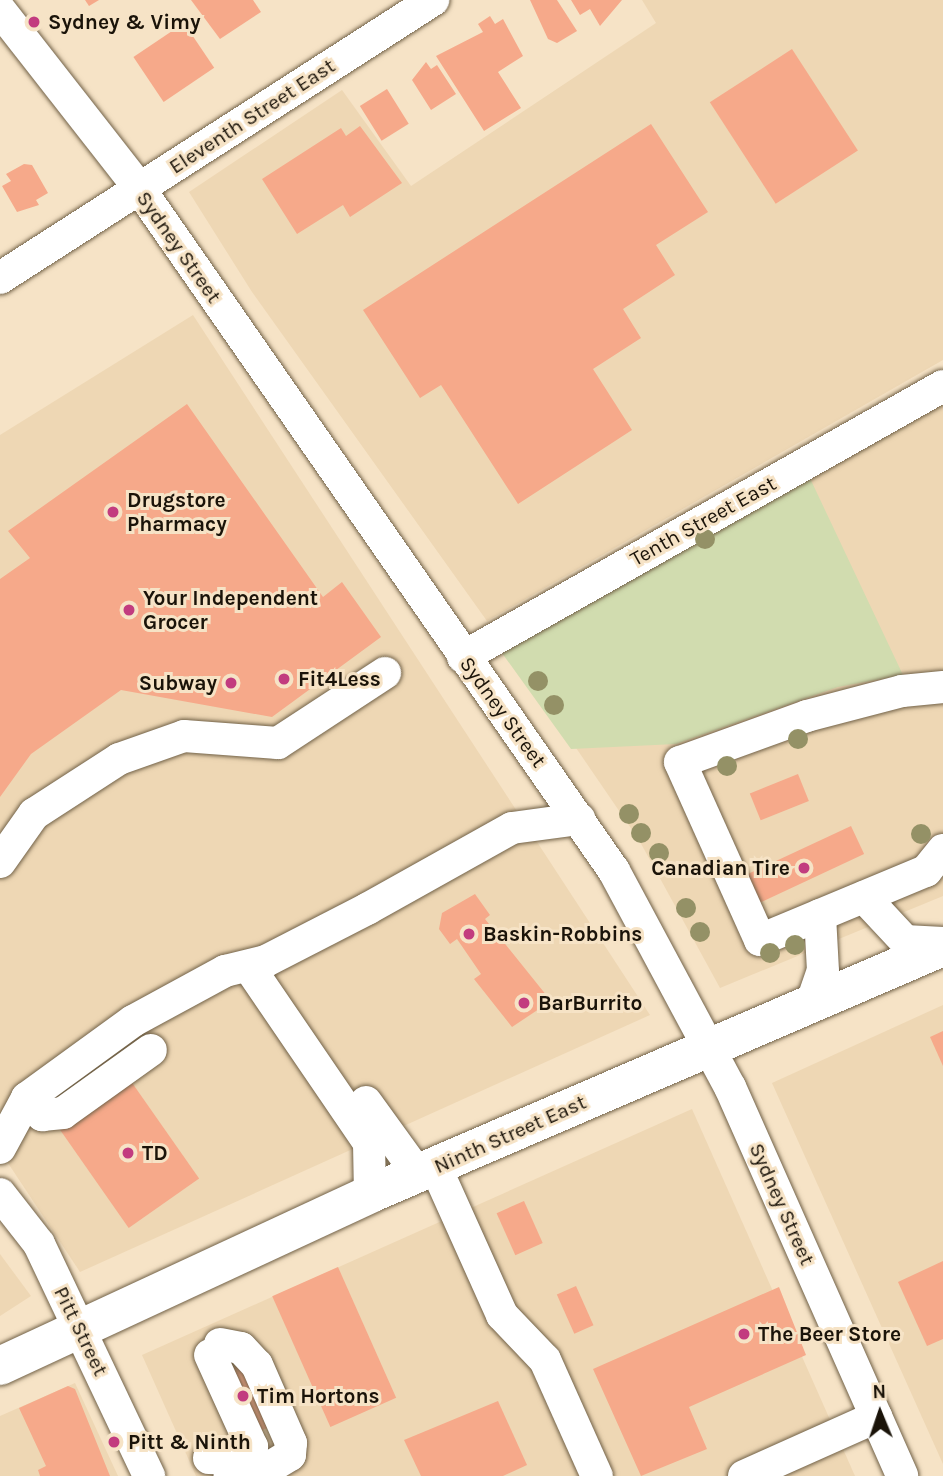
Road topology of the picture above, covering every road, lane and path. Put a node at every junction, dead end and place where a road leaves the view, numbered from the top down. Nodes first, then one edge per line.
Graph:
1 (433, 0) edge
2 (0, 10) edge
3 (139, 188) junction
4 (0, 278) edge
5 (943, 386) edge
6 (463, 657) junction
7 (385, 673) dead end
8 (943, 687) edge
9 (579, 818) junction
10 (943, 850) edge
11 (0, 862) edge
12 (863, 897) junction
13 (820, 915) junction
14 (943, 945) edge
15 (257, 964) junction
16 (811, 1004) junction
17 (711, 1048) junction
18 (151, 1050) dead end
19 (27, 1098) junction
20 (0, 1148) edge
21 (427, 1171) junction
22 (0, 1194) edge
23 (370, 1194) junction
24 (81, 1328) junction
25 (215, 1350) dead end
26 (0, 1366) edge
27 (876, 1417) junction
28 (222, 1470) edge
29 (149, 1476) edge
30 (597, 1476) edge
31 (744, 1476) edge
32 (902, 1476) edge

1 - 3 street, Eleventh Street East
2 - 3 street, Sydney Street
3 - 4 street, Eleventh Street East
3 - 6 street, Sydney Street
5 - 6 street, Tenth Street East
6 - 9 street, Sydney Street
7 - 11 street
8 - 13 street
9 - 15 street
9 - 17 street, Sydney Street
10 - 12 street
12 - 13 street
12 - 14 street
13 - 16 street
14 - 16 main road, Ninth Street East
15 - 19 street
15 - 21 street
15 - 23 street
16 - 17 main road, Ninth Street East
17 - 21 main road, Ninth Street East
17 - 27 street, Sydney Street
18 - 19 street
19 - 20 street
21 - 23 main road, Ninth Street East
21 - 30 street
22 - 24 street, Pitt Street
23 - 24 main road, Ninth Street East
24 - 26 main road, Ninth Street East
24 - 29 street, Pitt Street
25 - 28 street
27 - 31 street
27 - 32 street, Sydney Street

